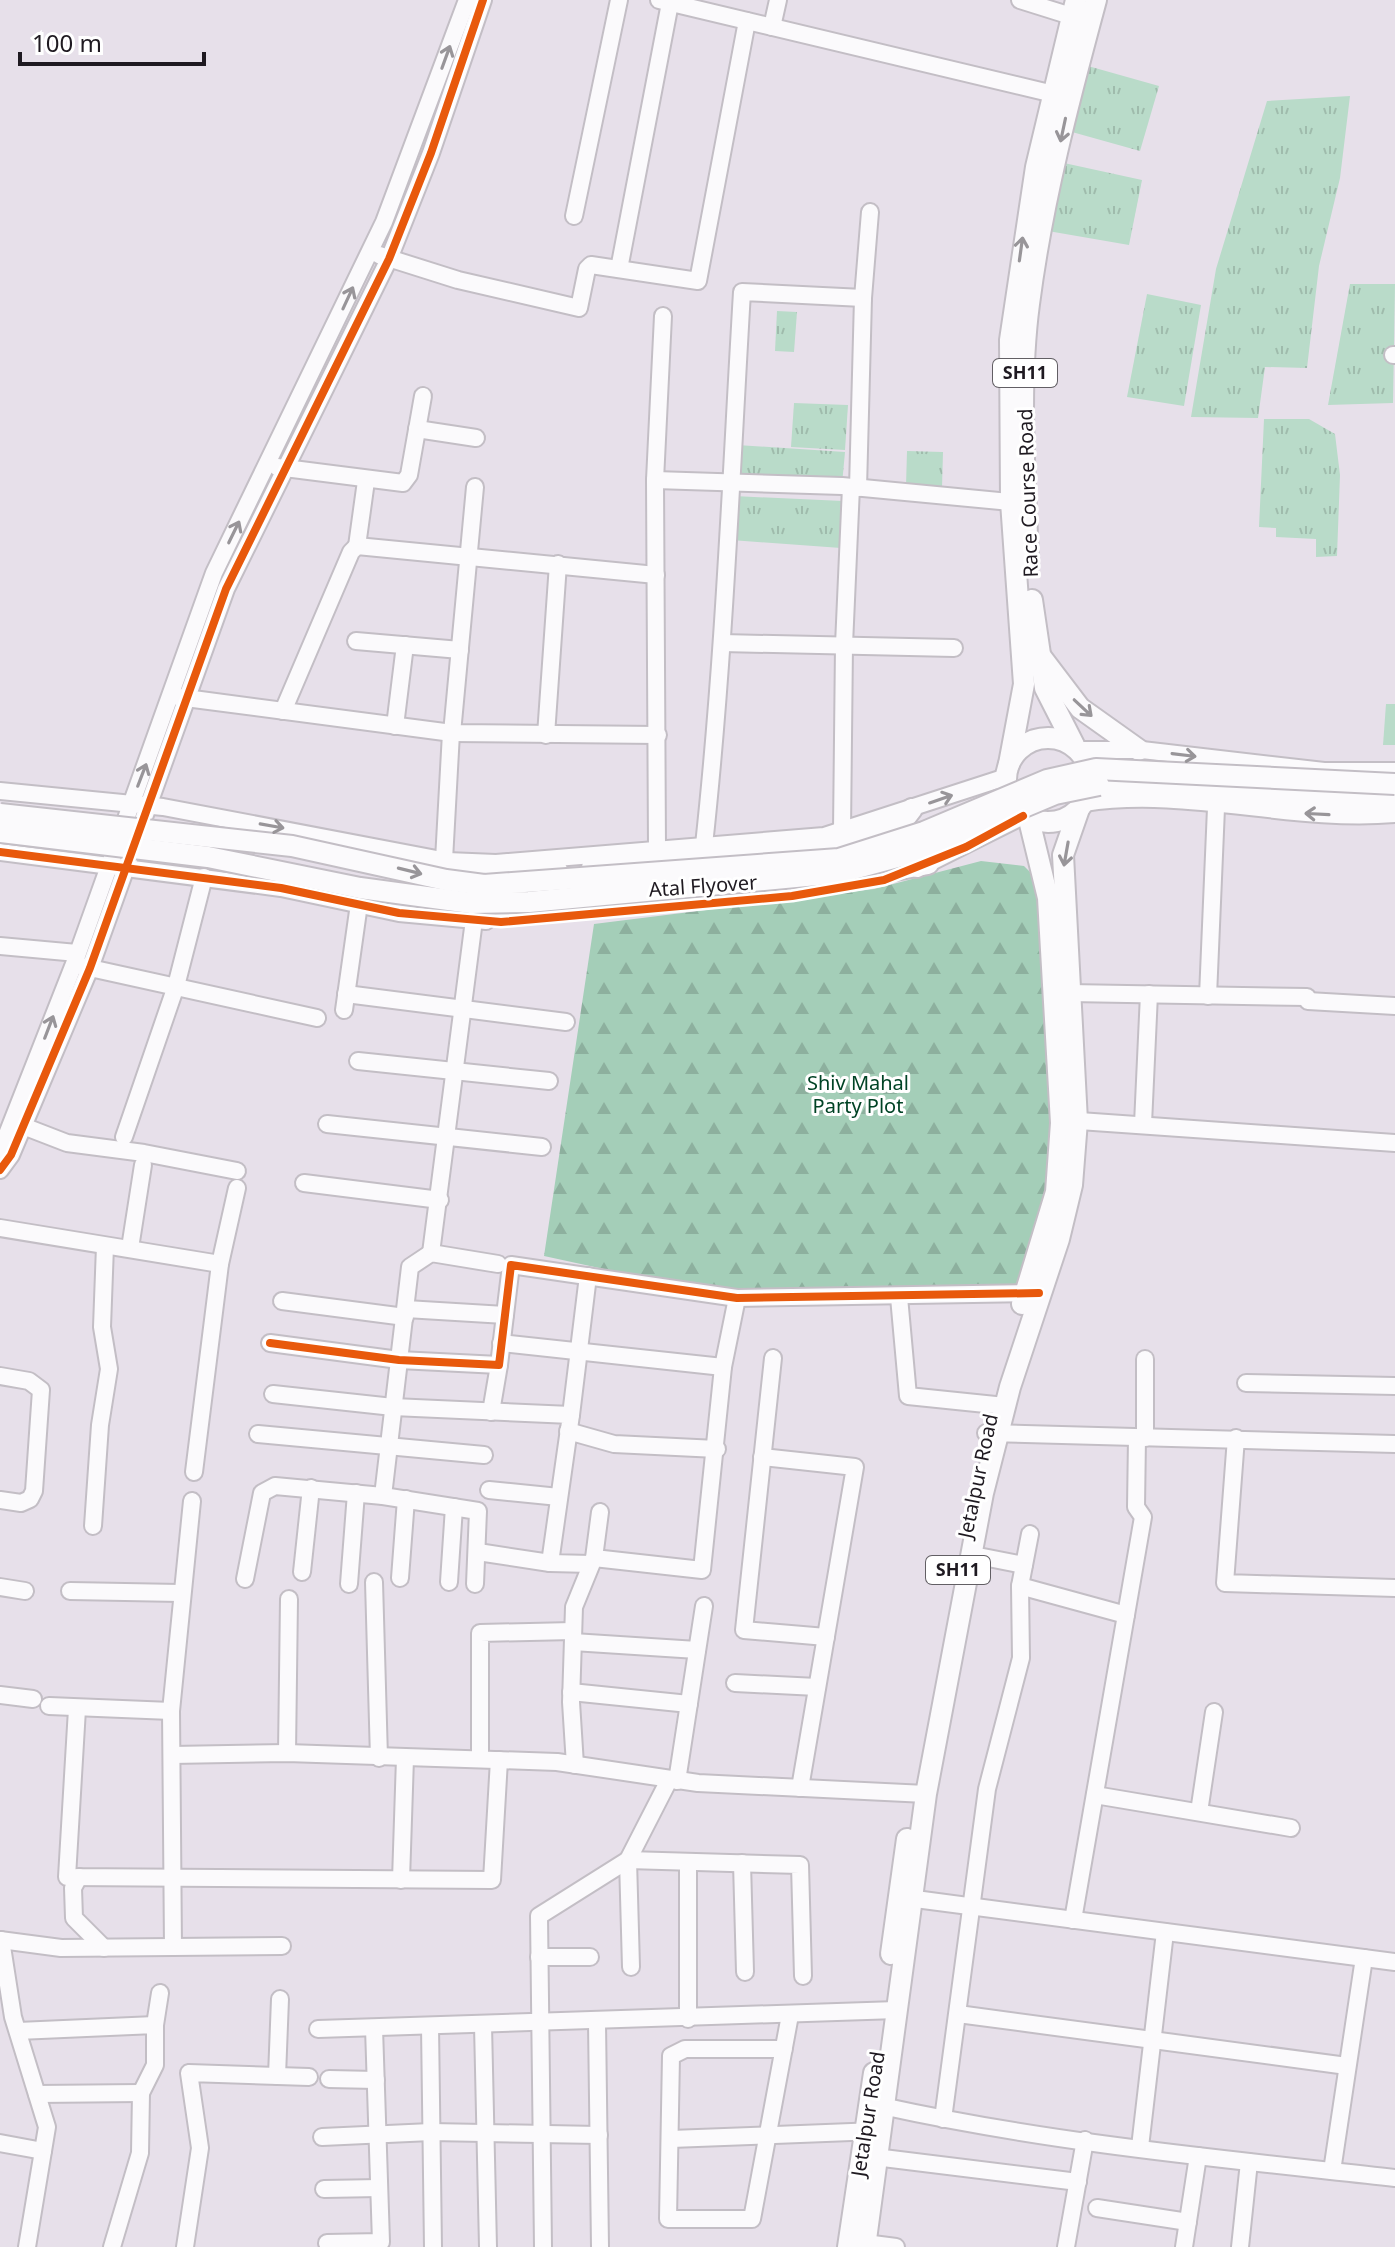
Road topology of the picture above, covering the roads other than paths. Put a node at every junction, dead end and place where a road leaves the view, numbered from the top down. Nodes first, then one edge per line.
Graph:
1 (467, 0) edge
2 (483, 0) edge
3 (619, 0) edge
4 (778, 0) edge
5 (1020, 0) edge
6 (1096, 0) edge
7 (664, 1) edge
8 (1073, 8) edge
9 (747, 21) junction
10 (772, 27) junction
11 (1060, 96) junction
12 (870, 212) dead end
13 (574, 216) dead end
14 (370, 250) junction
15 (389, 259) junction
16 (619, 269) junction
17 (863, 298) junction
18 (663, 316) dead end
19 (423, 396) dead end
20 (417, 429) junction
21 (476, 438) dead end
22 (266, 465) junction
23 (287, 468) junction
24 (655, 480) junction
25 (366, 481) junction
26 (731, 483) junction
27 (475, 487) dead end
28 (854, 487) junction
29 (1020, 503) junction
30 (357, 546) junction
31 (468, 555) junction
32 (558, 564) junction
33 (656, 575) junction
34 (356, 641) dead end
35 (722, 643) junction
36 (405, 645) junction
37 (844, 645) junction
38 (954, 648) dead end
39 (460, 650) junction
40 (1039, 655) junction
41 (179, 697) junction
42 (283, 711) junction
43 (395, 726) junction
44 (452, 733) junction
45 (546, 735) junction
46 (658, 735) junction
47 (1076, 748) junction
48 (1139, 750) junction
49 (1008, 770) junction
50 (1395, 771) edge
51 (1395, 784) edge
52 (0, 791) edge
53 (1395, 800) edge
54 (0, 801) edge
55 (139, 805) junction
56 (1081, 806) junction
57 (1216, 808) dead end
58 (912, 809) junction
59 (0, 814) edge
60 (1395, 814) edge
61 (1026, 818) junction
62 (842, 831) junction
63 (0, 832) edge
64 (239, 839) junction
65 (0, 841) edge
66 (704, 845) junction
67 (657, 849) junction
68 (0, 854) edge
69 (243, 864) junction
70 (928, 864) junction
71 (107, 866) junction
72 (126, 867) junction
73 (204, 877) junction
74 (446, 880) junction
75 (1056, 899) junction
76 (359, 904) junction
77 (474, 920) junction
78 (0, 946) edge
79 (80, 962) junction
80 (176, 986) junction
81 (1069, 993) junction
82 (1149, 994) junction
83 (1208, 996) junction
84 (1395, 1006) edge
85 (463, 1008) junction
86 (317, 1018) dead end
87 (566, 1022) dead end
88 (358, 1061) dead end
89 (456, 1070) junction
90 (549, 1081) dead end
91 (1069, 1120) junction
92 (327, 1124) dead end
93 (1143, 1124) junction
94 (23, 1126) junction
95 (449, 1135) junction
96 (124, 1137) dead end
97 (1395, 1143) edge
98 (542, 1147) dead end
99 (0, 1152) edge
100 (143, 1165) dead end
101 (0, 1170) edge
102 (304, 1183) dead end
103 (440, 1200) junction
104 (0, 1228) edge
105 (105, 1246) junction
106 (130, 1248) junction
107 (431, 1253) junction
108 (220, 1264) junction
109 (498, 1264) dead end
110 (588, 1276) junction
111 (1032, 1293) junction
112 (899, 1297) junction
113 (737, 1298) junction
114 (282, 1301) dead end
115 (405, 1313) junction
116 (505, 1315) junction
117 (270, 1343) dead end
118 (501, 1343) junction
119 (579, 1349) junction
120 (773, 1358) dead end
121 (1145, 1359) dead end
122 (399, 1360) junction
123 (499, 1365) junction
124 (723, 1367) junction
125 (0, 1376) edge
126 (1246, 1383) dead end
127 (1395, 1386) edge
128 (273, 1394) dead end
129 (999, 1406) junction
130 (393, 1407) junction
131 (491, 1412) junction
132 (569, 1423) junction
133 (992, 1433) junction
134 (258, 1434) dead end
135 (1141, 1438) junction
136 (1236, 1438) junction
137 (1395, 1444) edge
138 (389, 1447) junction
139 (717, 1449) junction
140 (484, 1455) dead end
141 (762, 1457) junction
142 (194, 1472) dead end
143 (311, 1488) junction
144 (489, 1490) dead end
145 (356, 1493) junction
146 (383, 1496) junction
147 (559, 1497) junction
148 (406, 1499) junction
149 (0, 1500) edge
150 (192, 1501) dead end
151 (454, 1507) junction
152 (600, 1512) dead end
153 (93, 1526) dead end
154 (1030, 1534) dead end
155 (478, 1552) junction
156 (973, 1555) junction
157 (592, 1561) junction
158 (550, 1563) junction
159 (1024, 1565) junction
160 (302, 1572) dead end
161 (400, 1578) dead end
162 (245, 1579) dead end
163 (374, 1582) dead end
164 (449, 1582) dead end
165 (349, 1584) dead end
166 (475, 1584) dead end
167 (1020, 1586) junction
168 (0, 1587) edge
169 (1395, 1588) edge
170 (25, 1591) dead end
171 (70, 1591) dead end
172 (180, 1593) junction
173 (289, 1599) dead end
174 (704, 1606) dead end
175 (1126, 1615) junction
176 (573, 1636) junction
177 (826, 1637) junction
178 (697, 1650) junction
179 (735, 1683) dead end
180 (817, 1687) junction
181 (571, 1692) junction
182 (0, 1695) edge
183 (689, 1704) junction
184 (77, 1709) junction
185 (171, 1711) junction
186 (1214, 1712) dead end
187 (287, 1753) junction
188 (172, 1755) junction
189 (379, 1758) junction
190 (405, 1758) junction
191 (480, 1759) junction
192 (499, 1760) junction
193 (575, 1765) junction
194 (673, 1780) junction
195 (800, 1788) junction
196 (920, 1794) junction
197 (1095, 1795) junction
198 (1199, 1812) junction
199 (1291, 1828) dead end
200 (628, 1860) junction
201 (688, 1862) junction
202 (742, 1863) junction
203 (79, 1877) junction
204 (173, 1879) junction
205 (401, 1880) junction
206 (906, 1898) junction
207 (973, 1907) junction
208 (1073, 1920) junction
209 (1165, 1932) junction
210 (0, 1940) edge
211 (282, 1946) dead end
212 (173, 1947) junction
213 (104, 1948) junction
214 (539, 1957) junction
215 (590, 1957) dead end
216 (1364, 1958) junction
217 (1395, 1962) edge
218 (631, 1967) dead end
219 (745, 1972) dead end
220 (803, 1976) dead end
221 (160, 1993) dead end
222 (280, 1999) dead end
223 (891, 2010) junction
224 (958, 2014) junction
225 (790, 2015) junction
226 (688, 2019) junction
227 (10, 2021) edge
228 (597, 2023) junction
229 (538, 2024) junction
230 (155, 2025) junction
231 (483, 2025) junction
232 (430, 2026) junction
233 (374, 2028) junction
234 (318, 2029) dead end
235 (1152, 2042) junction
236 (784, 2049) junction
237 (1347, 2066) junction
238 (277, 2076) junction
239 (309, 2077) dead end
240 (329, 2079) dead end
241 (376, 2080) junction
242 (141, 2093) junction
243 (37, 2094) junction
244 (882, 2106) junction
245 (943, 2119) junction
246 (871, 2131) junction
247 (431, 2132) junction
248 (484, 2133) junction
249 (376, 2134) junction
250 (539, 2134) junction
251 (599, 2135) junction
252 (768, 2135) junction
253 (322, 2137) dead end
254 (671, 2139) junction
255 (1085, 2140) junction
256 (0, 2143) edge
257 (1140, 2147) junction
258 (43, 2151) junction
259 (1198, 2156) junction
260 (875, 2157) junction
261 (1249, 2162) junction
262 (1332, 2171) junction
263 (1395, 2178) edge
264 (1078, 2182) junction
265 (379, 2188) junction
266 (324, 2189) dead end
267 (1097, 2208) dead end
268 (1188, 2222) junction
269 (327, 2243) dead end
270 (859, 2246) edge
271 (27, 2247) edge
272 (112, 2247) edge
273 (185, 2247) edge
274 (433, 2247) edge
275 (488, 2247) edge
276 (543, 2247) edge
277 (600, 2247) edge
278 (896, 2247) edge
279 (1066, 2247) edge
280 (1184, 2247) edge
281 (1240, 2247) edge

14 -> 1 street
2 - 15 street
3 - 13 street
4 - 10 street
5 - 8 street
6 - 11 main road, Race Course Road / SH11
7 - 9 street
7 - 16 street
8 - 11 main road, Race Course Road / SH11
9 - 10 street
9 - 16 street
10 - 11 street
11 - 29 main road, Race Course Road / SH11
12 - 17 street
14 - 15 street
22 -> 14 street
15 - 16 street
15 - 23 street
17 - 26 street
17 - 28 street
18 - 24 street
19 - 20 street
20 - 21 street
20 - 25 street
22 - 23 street
41 -> 22 street
23 - 25 street
23 - 41 street
24 - 26 street
24 - 33 street
25 - 30 street
26 - 28 street
26 - 35 street
27 - 31 street
28 - 29 street
28 - 37 street
29 - 40 main road, Race Course Road / SH11
29 - 49 main road, Race Course Road / SH11
30 - 31 street
30 - 42 street
31 - 32 street
31 - 39 street
32 - 33 street
32 - 45 street
33 - 46 street
34 - 36 street
35 - 37 street
35 - 66 street
36 - 39 street
36 - 43 street
37 - 38 street
37 - 62 street
39 - 44 street
40 - 47 main road, Race Course Road / SH11
40 -> 48 main road
41 - 42 street
41 - 55 street
42 - 43 street
43 - 44 street
44 - 45 street
44 - 74 street
45 - 46 street
46 - 67 street
47 - 48 street
47 - 49 main road
47 - 56 main road, SH11
48 -> 50 street
58 -> 49 street
49 - 61 main road, SH11
51 - 74 main road, Atal Flyover, bridge
52 - 55 street
53 - 74 main road, Atal Flyover, bridge
54 - 64 main road
55 - 71 street
55 - 72 street
55 -> 74 street
60 -> 56 street
56 - 61 main road
56 -> 75 main road, SH11
57 - 83 street
58 - 62 street
58 - 74 main road
59 - 64 main road, Atal Flyover, bridge
61 - 70 street
61 - 75 main road, SH11
62 - 66 street
63 - 69 main road, Atal Flyover, bridge
64 -> 74 main road, Atal Flyover, bridge
65 - 69 main road
66 - 67 street
67 - 74 street
68 - 71 street
69 - 74 main road, Atal Flyover, bridge
70 - 74 main road
70 - 77 street
71 - 72 street
71 - 79 street
72 - 73 street
72 - 79 street
73 - 76 street
73 - 80 street
75 - 81 main road, Jetalpur Road / SH11
75 - 91 main road, Jetalpur Road / SH11
76 - 77 street
76 - 85 street
77 - 85 street
78 - 79 street
79 - 80 street
79 - 94 street
99 -> 79 street
80 - 86 street
80 - 96 street
81 - 82 street
81 - 91 main road, Jetalpur Road / SH11
82 - 83 street
82 - 93 street
83 - 84 street
85 - 87 street
85 - 89 street
88 - 89 street
89 - 90 street
89 - 95 street
91 - 93 street
91 - 111 main road, Jetalpur Road / SH11
92 - 95 street
93 - 97 street
94 - 101 street
94 - 108 street
95 - 98 street
95 - 103 street
100 - 106 street
102 - 103 street
103 - 107 street
104 - 105 street
105 - 106 street
105 - 153 street
106 - 108 street
107 - 109 street
107 - 115 street
108 - 142 street
110 - 113 street
110 - 116 street
110 - 119 street
111 - 112 street
111 - 129 main road, Jetalpur Road / SH11
112 - 113 street
112 - 129 street
113 - 124 street
114 - 115 street
115 - 116 street
115 - 122 street
116 - 118 street
117 - 122 street
118 - 119 street
118 - 123 street
119 - 124 street
119 - 132 street
120 - 141 street
121 - 135 street
122 - 123 street
122 - 130 street
123 - 131 street
124 - 139 street
125 - 149 street
126 - 127 street
128 - 130 street
129 - 133 main road, Jetalpur Road / SH11
130 - 131 street
130 - 138 street
131 - 132 street
132 - 139 street
132 - 147 street
133 - 135 street
133 - 156 main road, Jetalpur Road / SH11
133 - 196 main road, Jetalpur Road / SH11
134 - 138 street
135 - 136 street
135 - 175 street
136 - 137 street
136 - 169 street
138 - 140 street
138 - 146 street
139 - 157 street
141 - 177 street
141 - 177 street
143 - 145 street
143 - 160 street
143 - 162 street
144 - 147 street
145 - 146 street
145 - 165 street
146 - 148 street
147 - 158 street
148 - 151 street
148 - 161 street
150 - 172 street
151 - 155 street
151 - 164 street
152 - 157 street
154 - 159 street
155 - 158 street
155 - 166 street
156 - 159 street, SH11
156 - 196 main road, Jetalpur Road / SH11
157 - 158 street
157 - 176 street
159 - 167 street
163 - 189 street
167 - 175 street
167 - 207 street
168 - 170 street
171 - 172 street
172 - 185 street
173 - 187 street
174 - 178 street
175 - 197 street
176 - 178 street
176 - 181 street
176 - 191 street
177 - 180 street
178 - 183 street
179 - 180 street
180 - 195 street
181 - 183 street
181 - 193 street
182 - 184 street
183 - 194 street
184 - 185 street
184 - 203 street
185 - 188 street
186 - 198 street
187 - 188 street
187 - 189 street
188 - 204 street
189 - 190 street
190 - 191 street
190 - 205 street
191 - 192 street
192 - 193 street
192 - 205 street
193 - 194 street
194 - 195 street
194 - 200 street
195 - 196 street
196 - 206 main road, Jetalpur Road / SH11
197 - 198 street
197 - 208 street
198 - 199 street
200 - 201 street
200 - 214 street
200 - 218 street
201 - 202 street
201 - 226 street
202 - 219 street
202 - 220 street
203 - 204 street
203 - 213 street
204 - 205 street
204 - 212 street
206 - 207 street
206 - 223 main road, Jetalpur Road / SH11
207 - 208 street
207 - 224 street
208 - 209 street
209 - 216 street
209 - 235 street
210 - 213 street
210 - 227 street
211 - 212 street
212 - 213 street
214 - 215 street
214 - 229 street
216 - 217 street
216 - 237 street
221 - 230 street
222 - 238 street
223 - 225 street
223 - 244 main road, Jetalpur Road / SH11
223 - 246 main road, Jetalpur Road / SH11
224 - 235 street
224 - 245 street
225 - 226 street
225 - 236 street
226 - 228 street
227 - 230 street
227 - 243 street
228 - 229 street
228 - 251 street
229 - 231 street
229 - 250 street
230 - 242 street
231 - 232 street
231 - 248 street
232 - 233 street
232 - 247 street
233 - 234 street
233 - 241 street
235 - 237 street
235 - 257 street
236 - 252 street
236 - 254 street
237 - 262 street
238 - 239 street
238 - 273 street
240 - 241 street
241 - 249 street
242 - 243 street
242 - 272 street
243 - 258 street
244 - 245 street
244 - 246 main road, Jetalpur Road / SH11
245 - 255 street
246 - 252 street
246 - 260 main road, Jetalpur Road / SH11
246 - 270 main road, Jetalpur Road / SH11
247 - 248 street
247 - 249 street
247 - 274 street
248 - 250 street
248 - 275 street
249 - 253 street
249 - 265 street
250 - 251 street
250 - 276 street
251 - 277 street
252 - 254 street
252 - 254 street
255 - 257 street
255 - 264 street
256 - 258 street
257 - 259 street
258 - 271 street
259 - 261 street
259 - 268 street
260 - 264 street
260 - 270 main road, Jetalpur Road / SH11
261 - 262 street
261 - 281 street
262 - 263 street
264 - 279 street
265 - 266 street
265 - 269 street
267 - 268 street
268 - 280 street
270 - 278 street

